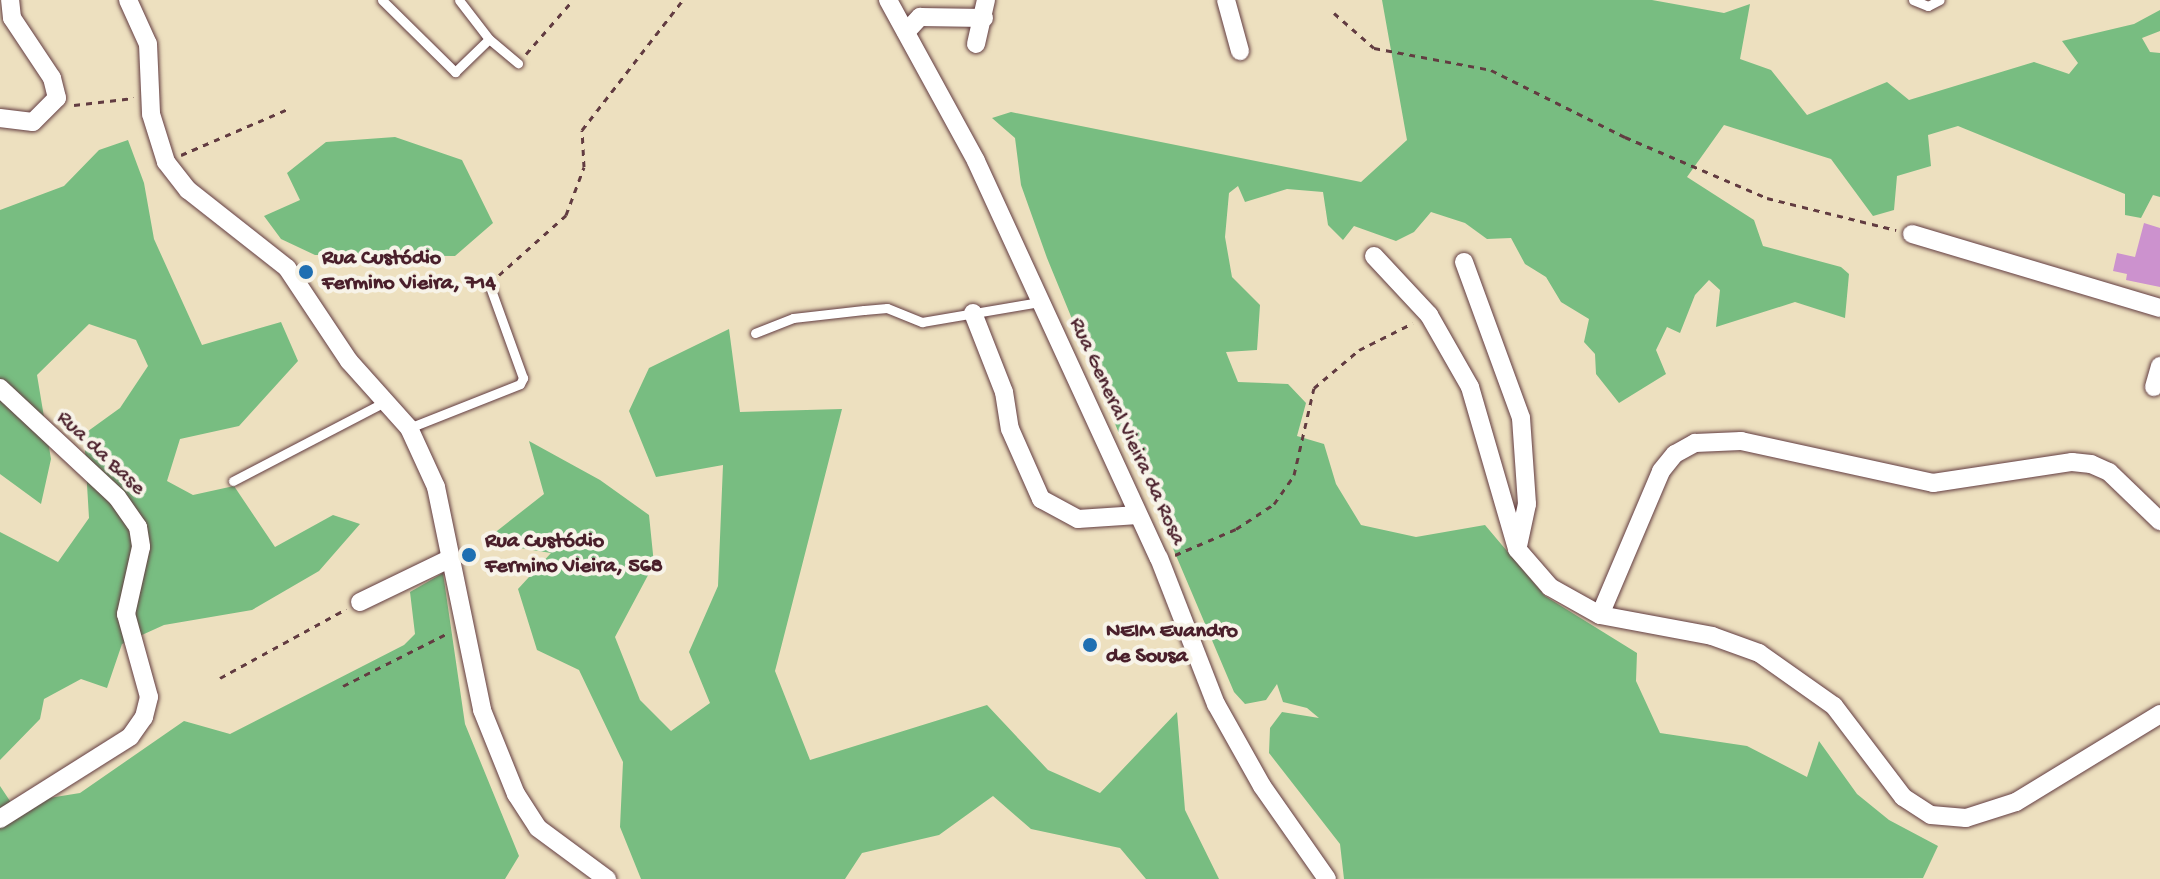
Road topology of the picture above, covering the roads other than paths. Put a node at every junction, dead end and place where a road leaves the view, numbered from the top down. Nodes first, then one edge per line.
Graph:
1 (10, 0) edge
2 (128, 0) edge
3 (382, 0) edge
4 (459, 0) edge
5 (888, 0) edge
6 (1226, 0) edge
7 (1913, 0) edge
8 (1940, 0) edge
9 (985, 9) edge
10 (906, 32) junction
11 (489, 39) junction
12 (976, 44) dead end
13 (1240, 51) dead end
14 (518, 63) road end
15 (0, 118) edge
16 (1912, 234) road end
17 (1374, 256) dead end
18 (1464, 262) dead end
19 (489, 284) road end
20 (1039, 302) junction
21 (2160, 308) edge
22 (973, 313) junction
23 (755, 333) dead end
24 (2160, 366) edge
25 (2154, 387) dead end
26 (0, 388) edge
27 (387, 401) junction
28 (409, 428) junction
29 (233, 481) dead end
30 (1138, 515) junction
31 (2160, 521) edge
32 (1517, 549) junction
33 (451, 558) junction
34 (360, 602) road end
35 (1600, 615) junction
36 (2160, 714) edge
37 (0, 819) edge
38 (607, 879) edge
39 (1327, 879) edge

1 - 15 street
2 - 27 street
3 - 11 lane
4 - 11 lane
5 - 10 street, Rua General Vieira da Rosa
6 - 13 street
7 - 8 lane
9 - 10 street
9 - 12 street
10 - 20 street, Rua General Vieira da Rosa
11 - 14 lane
16 - 21 street
17 - 32 street
18 - 32 street
19 - 28 lane
20 - 22 lane
20 - 30 street, Rua General Vieira da Rosa
22 - 23 lane
22 - 30 street
24 - 25 street
26 - 37 street, Rua da Base
27 - 28 street
27 - 29 lane
28 - 33 street
30 - 39 street, Rua General Vieira da Rosa
31 - 35 street
32 - 35 street
33 - 34 street
33 - 38 street
35 - 36 street

